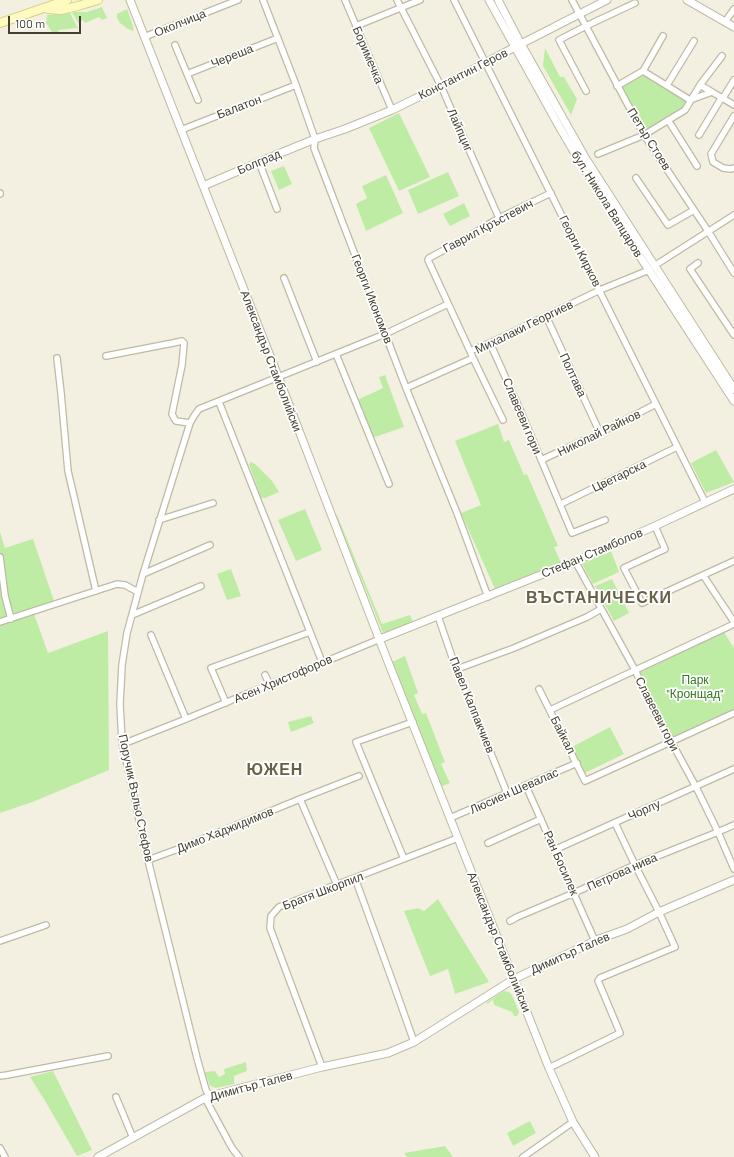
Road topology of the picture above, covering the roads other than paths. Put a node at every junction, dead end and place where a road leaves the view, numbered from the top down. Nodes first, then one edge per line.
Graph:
1 (67, 0) edge
2 (98, 0) edge
3 (130, 0) edge
4 (238, 0) edge
5 (262, 0) edge
6 (345, 0) edge
7 (397, 0) edge
8 (420, 0) edge
9 (454, 0) edge
10 (489, 0) edge
11 (498, 0) edge
12 (572, 0) edge
13 (607, 0) edge
14 (687, 0) edge
15 (636, 3) dead end
16 (400, 8) junction
17 (43, 9) junction
18 (734, 9) edge
19 (579, 14) junction
20 (725, 22) junction
21 (0, 23) edge
22 (356, 26) junction
23 (586, 26) junction
24 (734, 27) edge
25 (663, 36) dead end
26 (144, 37) junction
27 (278, 38) junction
28 (694, 41) dead end
29 (175, 45) dead end
30 (518, 46) junction
31 (722, 56) dead end
32 (485, 64) junction
33 (643, 71) junction
34 (187, 74) junction
35 (734, 80) edge
36 (296, 85) junction
37 (667, 85) junction
38 (700, 85) junction
39 (441, 86) junction
40 (617, 86) junction
41 (586, 91) dead end
42 (712, 92) junction
43 (723, 98) junction
44 (198, 100) dead end
45 (690, 100) junction
46 (734, 105) edge
47 (392, 110) junction
48 (734, 116) edge
49 (668, 120) junction
50 (181, 130) junction
51 (644, 134) junction
52 (699, 135) dead end
53 (315, 139) junction
54 (598, 154) dead end
55 (259, 162) junction
56 (697, 166) dead end
57 (734, 168) edge
58 (636, 178) dead end
59 (203, 186) junction
60 (551, 193) junction
61 (277, 209) dead end
62 (694, 210) junction
63 (734, 215) edge
64 (499, 218) junction
65 (708, 231) junction
66 (698, 263) dead end
67 (651, 268) junction
68 (734, 273) edge
69 (284, 278) dead end
70 (600, 290) junction
71 (448, 304) junction
72 (546, 316) junction
73 (385, 334) junction
74 (734, 335) edge
75 (490, 344) junction
76 (470, 351) junction
77 (336, 354) junction
78 (106, 356) dead end
79 (57, 358) dead end
80 (473, 358) junction
81 (317, 362) junction
82 (278, 376) junction
83 (406, 388) junction
84 (734, 389) edge
85 (734, 401) edge
86 (219, 402) junction
87 (656, 404) junction
88 (502, 420) dead end
89 (190, 423) junction
90 (600, 433) junction
91 (678, 447) junction
92 (541, 460) junction
93 (389, 484) dead end
94 (734, 488) edge
95 (705, 502) junction
96 (213, 503) dead end
97 (561, 504) junction
98 (159, 520) junction
99 (605, 520) dead end
100 (655, 526) junction
101 (210, 545) dead end
102 (0, 557) edge
103 (575, 561) junction
104 (734, 561) edge
105 (143, 574) junction
106 (703, 575) junction
107 (201, 586) dead end
108 (96, 591) junction
109 (138, 592) junction
110 (488, 597) junction
111 (601, 609) junction
112 (132, 615) junction
113 (438, 616) junction
114 (11, 619) junction
115 (0, 622) edge
116 (734, 623) edge
117 (310, 632) junction
118 (151, 635) dead end
119 (380, 640) junction
120 (322, 662) junction
121 (458, 669) junction
122 (635, 670) junction
123 (265, 675) dead end
124 (268, 685) junction
125 (539, 689) dead end
126 (226, 702) junction
127 (550, 710) junction
128 (734, 712) edge
129 (186, 719) junction
130 (413, 722) junction
131 (670, 741) junction
132 (122, 742) junction
133 (577, 763) junction
134 (734, 769) edge
135 (359, 776) dead end
136 (526, 786) junction
137 (696, 787) junction
138 (507, 793) junction
139 (300, 799) junction
140 (450, 818) junction
141 (541, 819) junction
142 (615, 823) junction
143 (734, 825) edge
144 (718, 832) junction
145 (458, 838) junction
146 (488, 843) dead end
147 (554, 850) junction
148 (404, 859) junction
149 (148, 860) junction
150 (634, 865) junction
151 (734, 869) edge
152 (355, 878) junction
153 (734, 880) edge
154 (337, 885) junction
155 (574, 893) junction
156 (659, 912) junction
157 (510, 921) dead end
158 (46, 925) dead end
159 (0, 941) edge
160 (595, 941) junction
161 (514, 979) junction
162 (414, 1042) junction
163 (108, 1056) dead end
164 (322, 1067) junction
165 (549, 1068) junction
166 (0, 1076) edge
167 (116, 1097) dead end
168 (208, 1097) junction
169 (573, 1122) junction
170 (133, 1138) junction
171 (0, 1148) edge
172 (5, 1157) edge
173 (98, 1157) edge
174 (239, 1157) edge
175 (523, 1157) edge
176 (596, 1157) edge

1 - 17 main road
2 - 17 main road
3 - 26 street, Александър Стамболийски
4 - 26 street, Околчица
5 - 27 street, Георги Икономов
6 - 22 street, Боримечка
7 - 16 street, Лайпциг
8 - 16 street
9 - 32 street, Георги Кирков
10 - 30 street, бул. Никола Вапцаров
11 - 30 street, бул. Никола Вапцаров
12 - 19 street, Петър Стоев
13 - 19 street, Константин Геров
14 - 20 street
15 - 23 street
16 - 22 street
16 - 39 street, Лайпциг
17 - 21 main road
18 - 20 street
19 - 23 street, Петър Стоев
19 - 30 street, Константин Геров
20 - 24 street
22 - 47 street, Боримечка
23 - 40 street, Петър Стоев
23 - 41 street
25 - 33 street
26 - 50 street, Александър Стамболийски
27 - 34 street, Череша
27 - 36 street, Георги Икономов
28 - 37 street
29 - 34 street
30 - 32 street, Константин Геров
30 - 67 street, бул. Никола Вапцаров
31 - 38 street
32 - 39 street, Константин Геров
32 - 60 street, Георги Кирков
33 - 37 street
33 - 40 street
34 - 44 street
35 - 43 street
36 - 50 street, Балатон
36 - 53 street, Георги Икономов
37 - 45 street
38 - 42 street
38 - 45 street
39 - 47 street, Константин Геров
39 - 64 street, Лайпциг
40 - 51 street, Петър Стоев
42 - 43 street
42 - 45 street
43 - 46 street
43 - 52 street
45 - 49 street
47 - 53 street, Константин Геров
48 - 57 street
49 - 51 street
49 - 56 street
50 - 59 street, Александър Стамболийски
51 - 54 street
51 - 62 street, Петър Стоев
53 - 55 street, Болград
53 - 73 street, Георги Икономов
55 - 59 street, Болград
55 - 61 street
58 - 62 street
59 - 82 street, Александър Стамболийски
60 - 64 street, Гаврил Кръстевич
60 - 70 street, Георги Кирков
62 - 65 street, Петър Стоев
63 - 65 street, Михалаки Георгиев
64 - 71 street, Гаврил Кръстевич
65 - 67 street, Михалаки Георгиев
65 - 68 street, Петър Стоев
66 - 74 street
67 - 70 street, Михалаки Георгиев
67 - 84 street, бул. Никола Вапцаров
67 - 85 street, бул. Никола Вапцаров
69 - 81 street
70 - 72 street, Михалаки Георгиев
70 - 87 street, Георги Кирков
71 - 73 street
71 - 76 street
72 - 75 street, Михалаки Георгиев
72 - 90 street, Полтава
73 - 77 street
73 - 83 street, Георги Икономов
75 - 76 street, Михалаки Георгиев
75 - 92 street, Славееви гори
76 - 80 street, Михалаки Георгиев
77 - 81 street
77 - 93 street
78 - 89 street
79 - 108 street
80 - 83 street, Михалаки Георгиев
80 - 88 street
81 - 82 street
82 - 86 street
82 - 119 street, Александър Стамболийски
83 - 110 street, Георги Икономов
86 - 89 street, Поручик Въльо Стефов
86 - 117 street
87 - 90 street, Николай Райнов
87 - 91 street, Георги Кирков
89 - 98 street, Поручик Въльо Стефов
90 - 92 street, Николай Райнов
91 - 95 street, Георги Кирков
91 - 97 street, Цветарска
92 - 97 street, Славееви гори
94 - 95 street, Стефан Стамболов
95 - 100 street, Стефан Стамболов
96 - 98 street
97 - 99 street, Славееви гори
98 - 105 street, Поручик Въльо Стефов
100 - 103 street, Стефан Стамболов
100 - 106 street
101 - 105 street
102 - 114 street
103 - 110 street, Стефан Стамболов
103 - 111 street, Славееви гори
104 - 106 street
105 - 109 street, Поручик Въльо Стефов
106 - 116 street
107 - 112 street
108 - 109 street
108 - 114 street
109 - 112 street, Поручик Въльо Стефов
110 - 113 street, Стефан Стамболов
111 - 121 street
111 - 122 street, Славееви гори
112 - 132 street, Поручик Въльо Стефов
113 - 119 street, Стефан Стамболов
113 - 121 street, Павел Калпакчиев
114 - 115 street
116 - 122 street
117 - 120 street
117 - 126 street
118 - 129 street
119 - 120 street, Асен Христофоров
119 - 130 street, Александър Стамболийски
120 - 124 street, Асен Христофоров
121 - 138 street, Павел Калпакчиев
122 - 127 street
122 - 131 street, Славееви гори
123 - 124 street
124 - 126 street, Асен Христофоров
125 - 127 street, Байкал
126 - 129 street, Асен Христофоров
127 - 133 street, Байкал
128 - 131 street
129 - 132 street, Асен Христофоров
130 - 140 street, Александър Стамболийски
130 - 148 street
131 - 133 street, Байкал
131 - 137 street, Славееви гори
132 - 149 street, Поручик Въльо Стефов
133 - 136 street, Люсиен Шевалас
134 - 137 street, Чорлу
135 - 139 street, Димо Хаджидимов
136 - 138 street, Люсиен Шевалас
136 - 141 street, Ран Босилек
137 - 142 street, Чорлу
137 - 144 street, Славееви гори
138 - 140 street, Люсиен Шевалас
139 - 149 street, Димо Хаджидимов
139 - 154 street
140 - 145 street, Александър Стамболийски
141 - 146 street
141 - 147 street, Ран Босилек
142 - 147 street, Чорлу
142 - 150 street
143 - 144 street, Петрова нива
144 - 150 street, Петрова нива
144 - 151 street, Славееви гори
145 - 148 street, Братя Шкорпил
145 - 161 street, Александър Стамболийски
147 - 155 street, Ран Босилек
148 - 152 street, Братя Шкорпил
149 - 168 street, Поручик Въльо Стефов
150 - 155 street, Петрова нива
150 - 156 street
152 - 154 street, Братя Шкорпил
152 - 162 street
153 - 156 street, Димитър Талев
154 - 164 street, Братя Шкорпил
155 - 157 street, Петрова нива
155 - 160 street, Ран Босилек
156 - 160 street, Димитър Талев
156 - 165 street
158 - 159 street
160 - 161 street, Димитър Талев
161 - 162 street, Димитър Талев
161 - 165 street, Александър Стамболийски
162 - 164 street, Димитър Талев
163 - 166 street
164 - 168 street, Димитър Талев
165 - 169 street, Александър Стамболийски
167 - 170 street
168 - 170 street, Димитър Талев
168 - 174 street, Поручик Въльо Стефов
169 - 175 street
169 - 176 street, Александър Стамболийски
170 - 173 street, Димитър Талев
171 - 172 street

